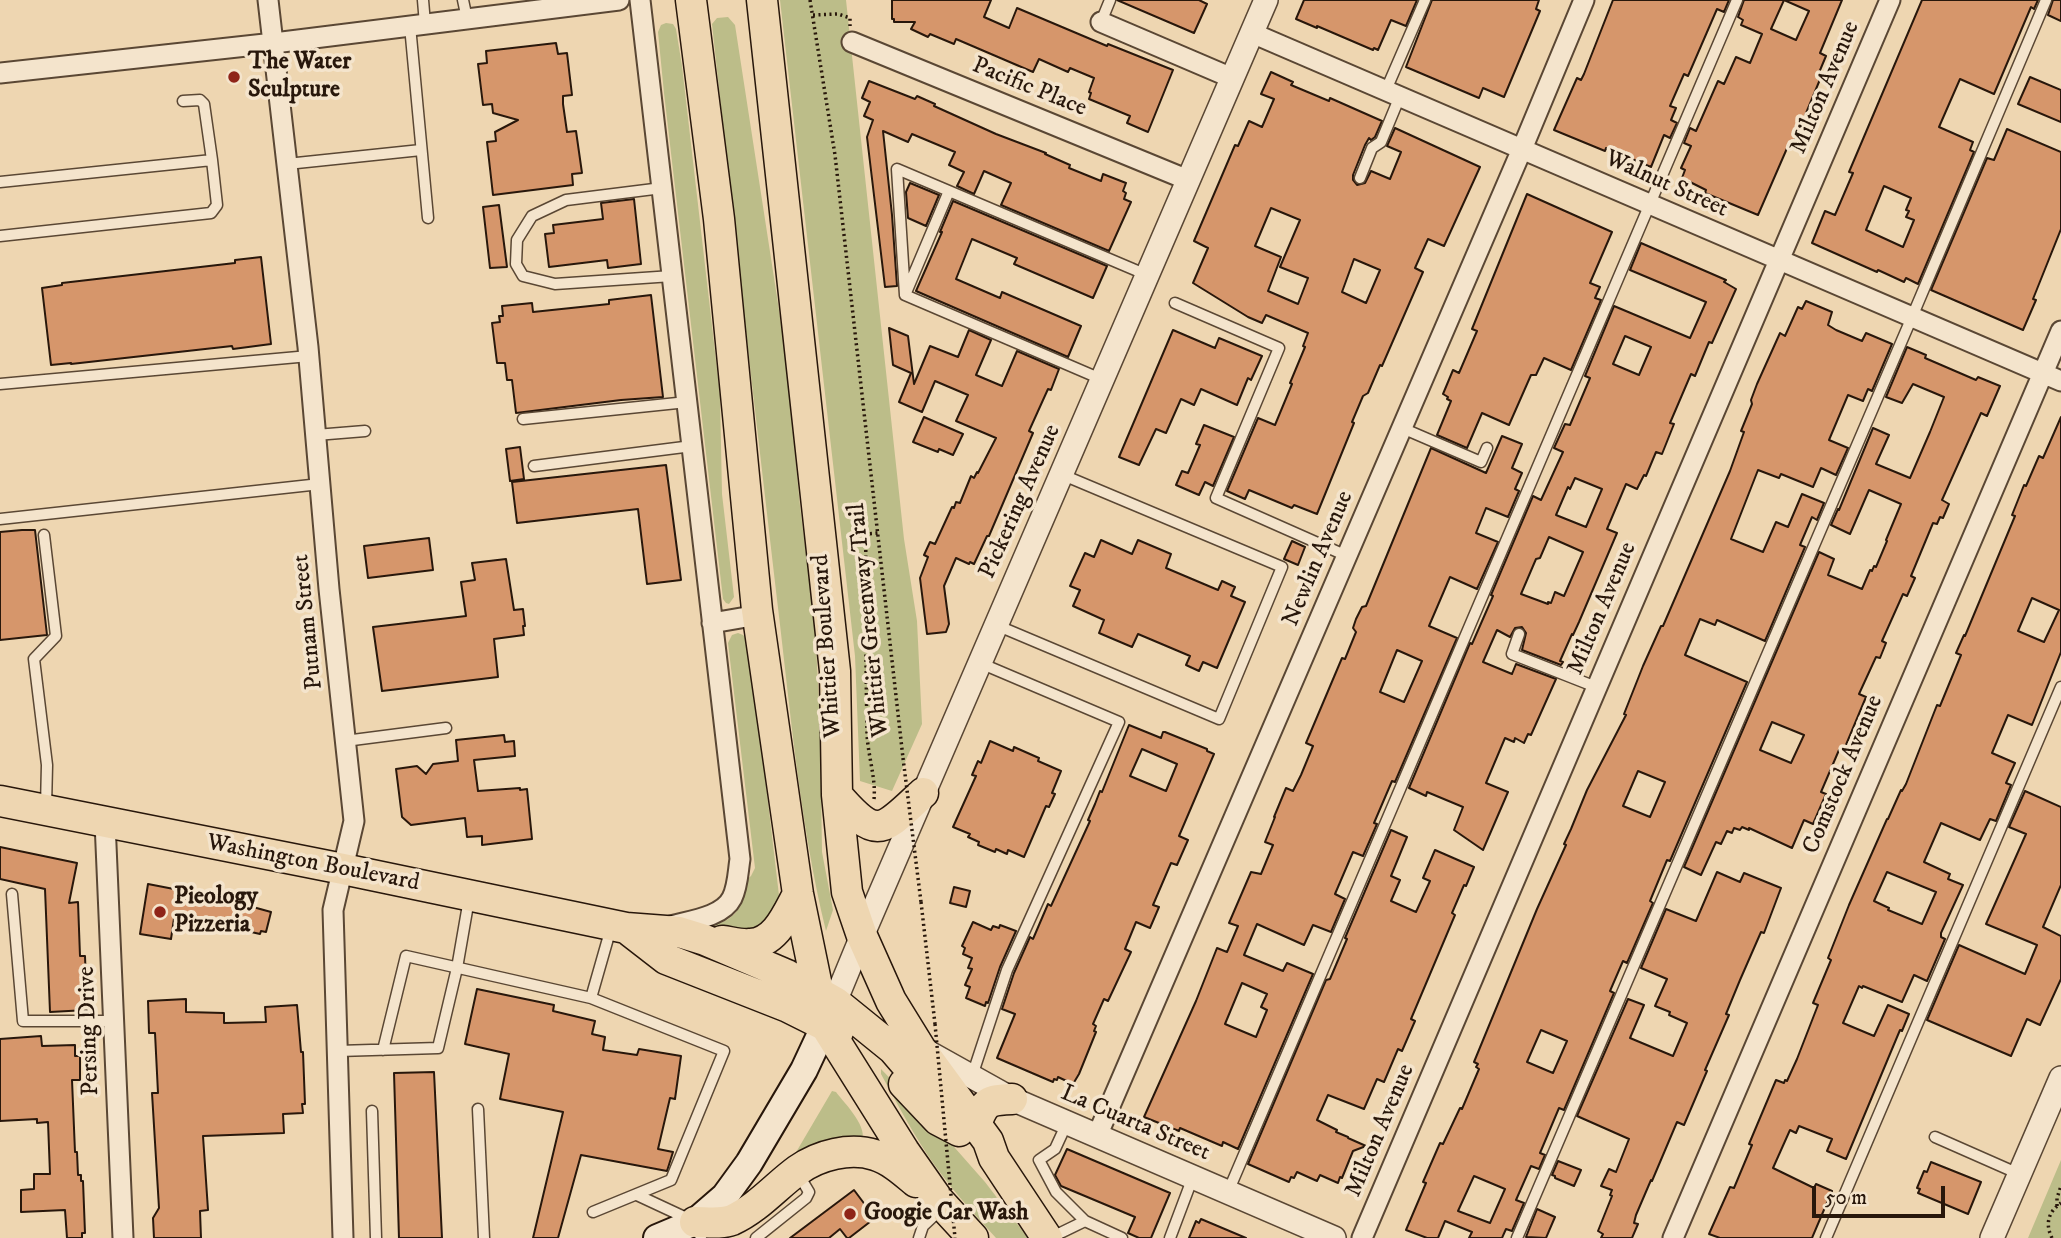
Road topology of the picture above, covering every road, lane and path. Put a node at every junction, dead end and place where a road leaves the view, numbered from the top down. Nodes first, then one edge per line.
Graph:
1 (268, 0) edge
2 (423, 0) edge
3 (619, 0) edge
4 (640, 0) edge
5 (691, 0) edge
6 (762, 0) edge
7 (810, 0) edge
8 (1110, 0) edge
9 (1266, 0) edge
10 (1425, 0) edge
11 (1584, 0) edge
12 (1737, 0) edge
13 (1890, 0) edge
14 (2046, 0) edge
15 (465, 10) edge
16 (813, 15) junction
17 (1101, 22) joint
18 (417, 25) junction
19 (1252, 33) junction
20 (852, 42) joint
21 (274, 43) junction
22 (0, 73) edge
23 (1232, 78) junction
24 (1393, 93) junction
25 (183, 101) dead end
26 (1522, 149) junction
27 (422, 150) junction
28 (212, 160) junction
29 (288, 164) junction
30 (1360, 178) dead end
31 (1188, 180) junction
32 (0, 182) edge
33 (662, 188) junction
34 (949, 191) junction
35 (1650, 204) junction
36 (428, 218) dead end
37 (0, 236) edge
38 (1778, 260) junction
39 (1148, 275) junction
40 (672, 276) junction
41 (905, 295) junction
42 (1175, 303) dead end
43 (1912, 317) junction
44 (2061, 331) edge
45 (309, 356) junction
46 (2052, 377) edge
47 (1103, 379) junction
48 (0, 384) edge
49 (687, 402) junction
50 (523, 419) dead end
51 (1402, 428) junction
52 (365, 431) dead end
53 (316, 435) junction
54 (692, 446) junction
55 (1487, 448) dead end
56 (534, 466) dead end
57 (1063, 475) junction
58 (320, 484) junction
59 (0, 519) edge
60 (878, 533) junction
61 (44, 535) dead end
62 (1347, 556) junction
63 (758, 615) junction
64 (712, 623) junction
65 (996, 625) junction
66 (1519, 634) dead end
67 (980, 662) junction
68 (1597, 687) junction
69 (2061, 687) edge
70 (446, 728) dead end
71 (345, 741) junction
72 (923, 793) junction
73 (837, 795) junction
74 (874, 800) dead end
75 (0, 801) edge
76 (46, 810) junction
77 (105, 822) junction
78 (343, 869) junction
79 (12, 894) dead end
80 (797, 894) junction
81 (470, 895) junction
82 (619, 926) junction
83 (656, 931) junction
84 (862, 936) junction
85 (705, 940) junction
86 (457, 968) junction
87 (591, 998) junction
88 (826, 1007) junction
89 (114, 1021) junction
90 (928, 1036) junction
91 (383, 1050) junction
92 (338, 1051) junction
93 (972, 1077) junction
94 (2061, 1078) edge
95 (1012, 1099) junction
96 (478, 1109) dead end
97 (372, 1111) dead end
98 (1067, 1123) junction
99 (967, 1128) junction
100 (1097, 1136) junction
101 (1935, 1137) dead end
102 (797, 1171) junction
103 (2020, 1174) junction
104 (1193, 1177) junction
105 (2061, 1186) edge
106 (1228, 1193) junction
107 (637, 1195) junction
108 (941, 1203) junction
109 (2059, 1204) edge
110 (593, 1212) dead end
111 (1084, 1221) junction
112 (694, 1233) edge
113 (2049, 1237) edge
114 (124, 1238) edge
115 (343, 1238) edge
116 (376, 1238) edge
117 (484, 1238) edge
118 (657, 1238) edge
119 (756, 1238) edge
120 (919, 1238) edge
121 (956, 1238) edge
122 (973, 1238) edge
123 (1048, 1238) edge
124 (1122, 1238) edge
125 (1170, 1238) edge
126 (1334, 1238) edge
127 (1362, 1238) edge
128 (1517, 1238) edge
129 (1673, 1238) edge
130 (1826, 1238) edge
131 (1992, 1238) edge

1 - 21 street, Putnam Street
2 - 18 lane
3 - 15 street
4 - 33 street
5 - 63 main road
6 - 73 main road, Whittier Boulevard
7 - 16 path, Whittier Greenway Trail
8 - 17 lane
9 - 19 street, Pickering Avenue
10 - 24 lane
11 - 26 street, Newlin Avenue
12 - 35 lane
13 - 38 street, Milton Avenue
14 - 43 lane
15 - 18 street
16 - 20 path
16 - 60 path, Whittier Greenway Trail
17 - 23 street
18 - 21 street
18 - 27 lane
19 - 23 street, Pickering Avenue
19 - 24 street, Walnut Street
20 - 31 street, Pacific Place
21 - 22 street
21 - 29 street, Putnam Street
23 - 31 street, Pickering Avenue
24 - 26 street, Walnut Street
24 - 30 lane
25 - 28 lane
26 - 35 street, Walnut Street
26 - 51 street, Newlin Avenue
27 - 29 lane
27 - 36 lane
28 - 32 lane
28 - 37 lane
29 - 45 street, Putnam Street
31 - 39 street, Pickering Avenue
33 - 40 street
33 - 40 lane
34 - 39 lane
34 - 41 lane
34 - 41 lane
35 - 38 street, Walnut Street
35 - 106 lane
38 - 43 street, Walnut Street
38 - 68 street, Milton Avenue
39 - 47 street, Pickering Avenue
40 - 49 street
41 - 47 lane
42 - 62 lane
43 - 46 street, Walnut Street
43 - 128 lane
44 - 46 street, Comstock Avenue
45 - 48 lane
45 - 53 street, Putnam Street
46 - 129 street, Comstock Avenue
47 - 57 street, Pickering Avenue
49 - 50 lane
49 - 54 street
51 - 55 lane
51 - 62 street, Newlin Avenue
52 - 53 lane
53 - 58 street, Putnam Street
54 - 56 lane
54 - 64 street
57 - 65 street, Pickering Avenue
57 - 65 lane
58 - 59 lane
58 - 71 street, Putnam Street
60 - 74 path
60 - 90 path, Whittier Greenway Trail, bridge
61 - 76 lane
62 - 100 street, Newlin Avenue
63 - 64 street
63 - 80 main road
64 - 83 street
65 - 67 street, Pickering Avenue
66 - 68 lane
67 - 72 street, Pickering Avenue
67 - 93 lane
68 - 127 street, Milton Avenue
69 - 130 lane
70 - 71 lane
71 - 78 street, Putnam Street
72 - 73 main road
72 - 84 street, Pickering Avenue
73 - 84 main road, Whittier Boulevard
75 - 76 main road, Washington Boulevard
76 - 77 main road, Washington Boulevard
77 - 78 main road, Washington Boulevard
77 - 89 street, Persing Drive
78 - 81 main road, Washington Boulevard
78 - 92 street, Putnam Street
79 - 89 lane
80 - 85 main road
80 - 88 main road
81 - 82 main road, Washington Boulevard
81 - 86 lane
82 - 83 main road, Washington Boulevard
82 - 87 lane
82 - 88 main road, Washington Boulevard
83 - 85 main road, Washington Boulevard
84 - 88 street, Pickering Avenue
84 - 90 main road, Whittier Boulevard
85 - 88 main road, Washington Boulevard
86 - 87 lane
86 - 91 lane
86 - 91 lane
87 - 107 lane
88 - 99 main road
88 - 108 main road
88 - 112 main road
89 - 114 street, Persing Drive
90 - 93 street, La Cuarta Street
90 - 99 main road, Whittier Boulevard
90 - 121 path, Whittier Greenway Trail, bridge
91 - 92 lane
92 - 115 street, Putnam Street
93 - 95 street, La Cuarta Street
94 - 103 street
95 - 98 street, La Cuarta Street
95 - 99 main road
96 - 117 lane
97 - 116 lane
98 - 100 street, La Cuarta Street
98 - 111 lane
99 - 123 main road, Whittier Boulevard
100 - 104 street, La Cuarta Street
101 - 103 lane
102 - 108 main road
102 - 112 main road
102 - 119 lane
103 - 131 street
104 - 106 street, La Cuarta Street
104 - 125 lane
105 - 109 path
106 - 126 street, La Cuarta Street
107 - 110 lane
107 - 112 lane
108 - 120 lane
108 - 122 main road
109 - 113 path
111 - 123 lane
111 - 124 lane
112 - 118 main road

